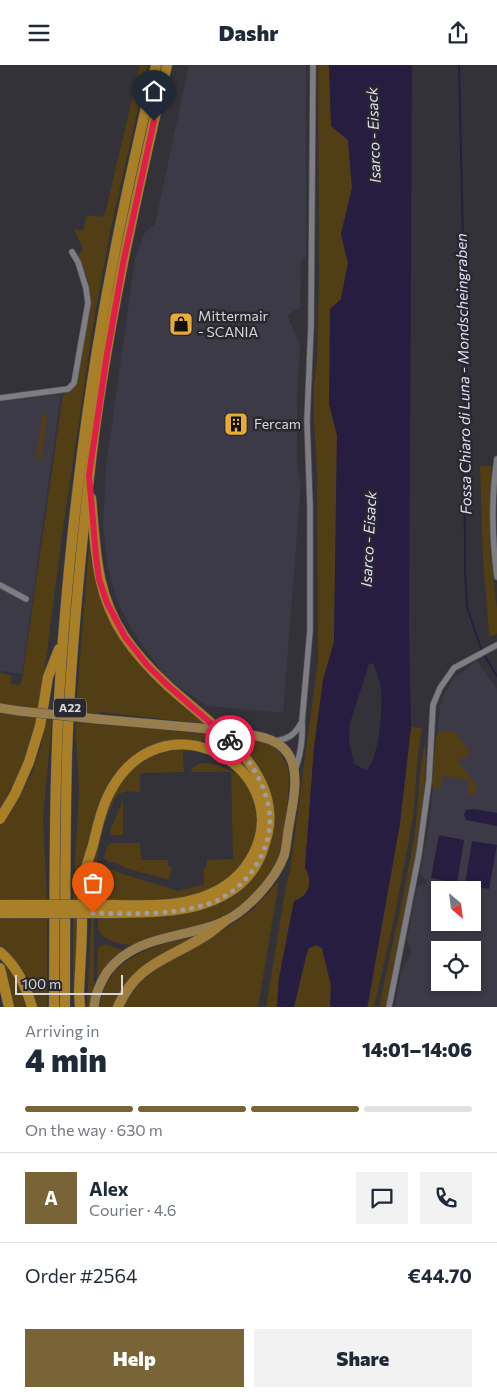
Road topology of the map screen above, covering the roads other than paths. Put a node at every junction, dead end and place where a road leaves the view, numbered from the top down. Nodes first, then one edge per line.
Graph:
1 (156, 65) edge
2 (167, 65) edge
3 (313, 65) edge
4 (72, 252) dead end
5 (0, 398) edge
6 (497, 459) edge
7 (89, 475) junction
8 (497, 577) edge
9 (0, 585) edge
10 (26, 599) dead end
11 (63, 640) junction
12 (496, 646) edge
13 (0, 708) edge
14 (302, 721) junction
15 (275, 741) junction
16 (295, 772) junction
17 (0, 819) edge
18 (0, 905) edge
19 (15, 909) junction
20 (113, 909) junction
21 (0, 913) edge
22 (225, 921) junction
23 (0, 952) edge
24 (0, 968) edge
25 (9, 1007) edge
26 (32, 1007) edge
27 (54, 1007) edge
28 (65, 1007) edge
29 (80, 1007) edge
30 (94, 1007) edge
31 (118, 1007) edge
32 (389, 1007) edge

1 - 11 highway, A22
2 - 7 highway, A22
3 - 14 street
4 - 5 street
6 - 8 street
7 - 20 highway
7 - 28 highway, A22
9 - 10 street
11 - 17 highway
11 - 27 highway, A22
12 - 32 street
13 - 15 main road, bridge
14 - 15 street
14 - 16 street
15 - 16 main road
16 - 22 main road
18 - 19 highway
19 - 20 highway, bridge
19 - 21 highway
20 - 29 highway
22 - 30 main road
22 - 31 highway
23 - 26 highway
24 - 25 highway

